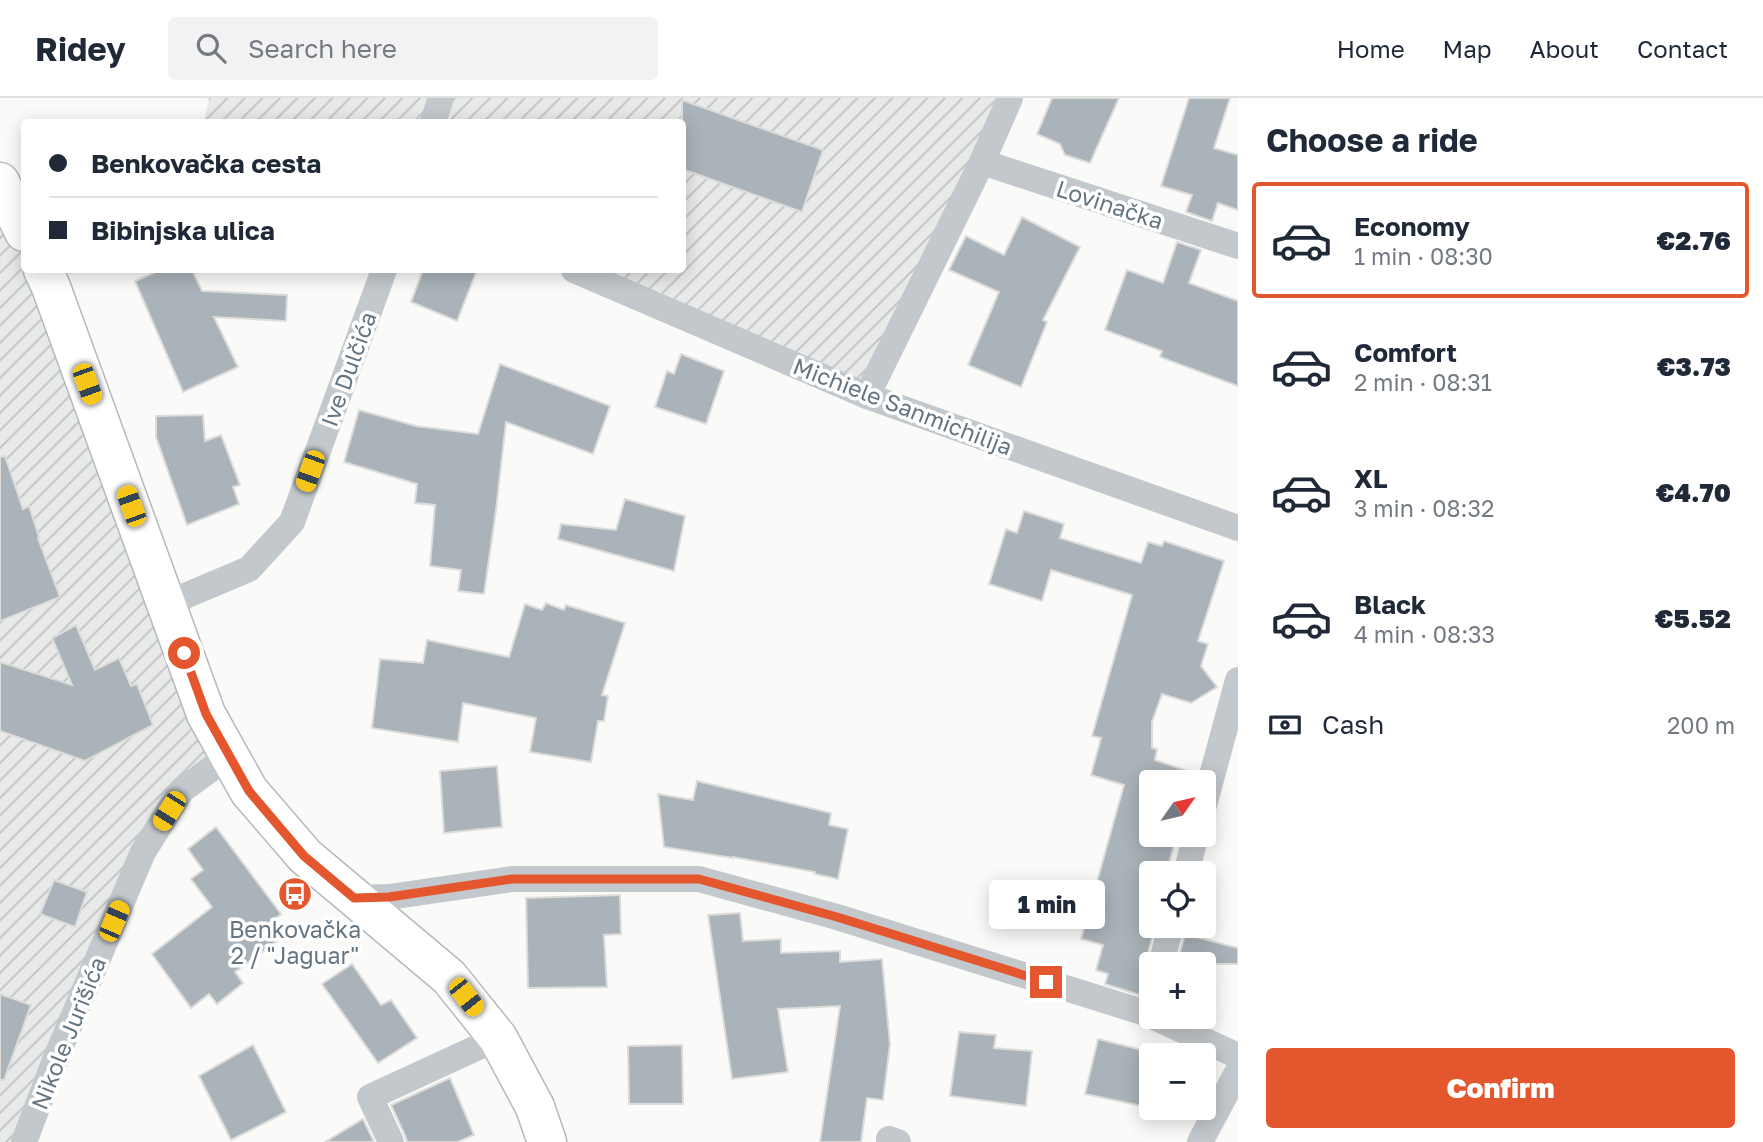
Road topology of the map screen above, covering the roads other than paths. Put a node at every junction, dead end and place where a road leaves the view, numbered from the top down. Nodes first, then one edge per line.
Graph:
1 (441, 98) edge
2 (1010, 98) edge
3 (434, 119) edge
4 (982, 162) junction
5 (0, 182) edge
6 (21, 226) edge
7 (1238, 246) edge
8 (44, 273) edge
9 (383, 273) edge
10 (581, 273) edge
11 (867, 396) junction
12 (1238, 528) edge
13 (166, 604) junction
14 (1238, 680) edge
15 (229, 756) junction
16 (1214, 770) edge
17 (354, 898) junction
18 (1139, 1007) edge
19 (1186, 1029) edge
20 (498, 1038) junction
21 (1238, 1056) edge
22 (1238, 1071) edge
23 (24, 1142) edge
24 (391, 1142) edge
25 (547, 1142) edge
26 (888, 1142) edge
27 (898, 1142) edge
28 (1200, 1142) edge

1 - 3 street
2 - 4 street
4 - 7 street, Lovinačka
4 - 11 street
5 - 6 main road
8 - 13 main road
9 - 13 street, Ive Dulčića
10 - 11 street, Michiele Sanmichilija
11 - 12 street, Michiele Sanmichilija
13 - 15 main road
14 - 16 street
15 - 17 main road
15 - 23 street, Nikole Jurišića
17 - 18 street
17 - 20 main road
19 - 21 street
20 - 24 street
20 - 25 main road
22 - 28 street
26 - 27 street

